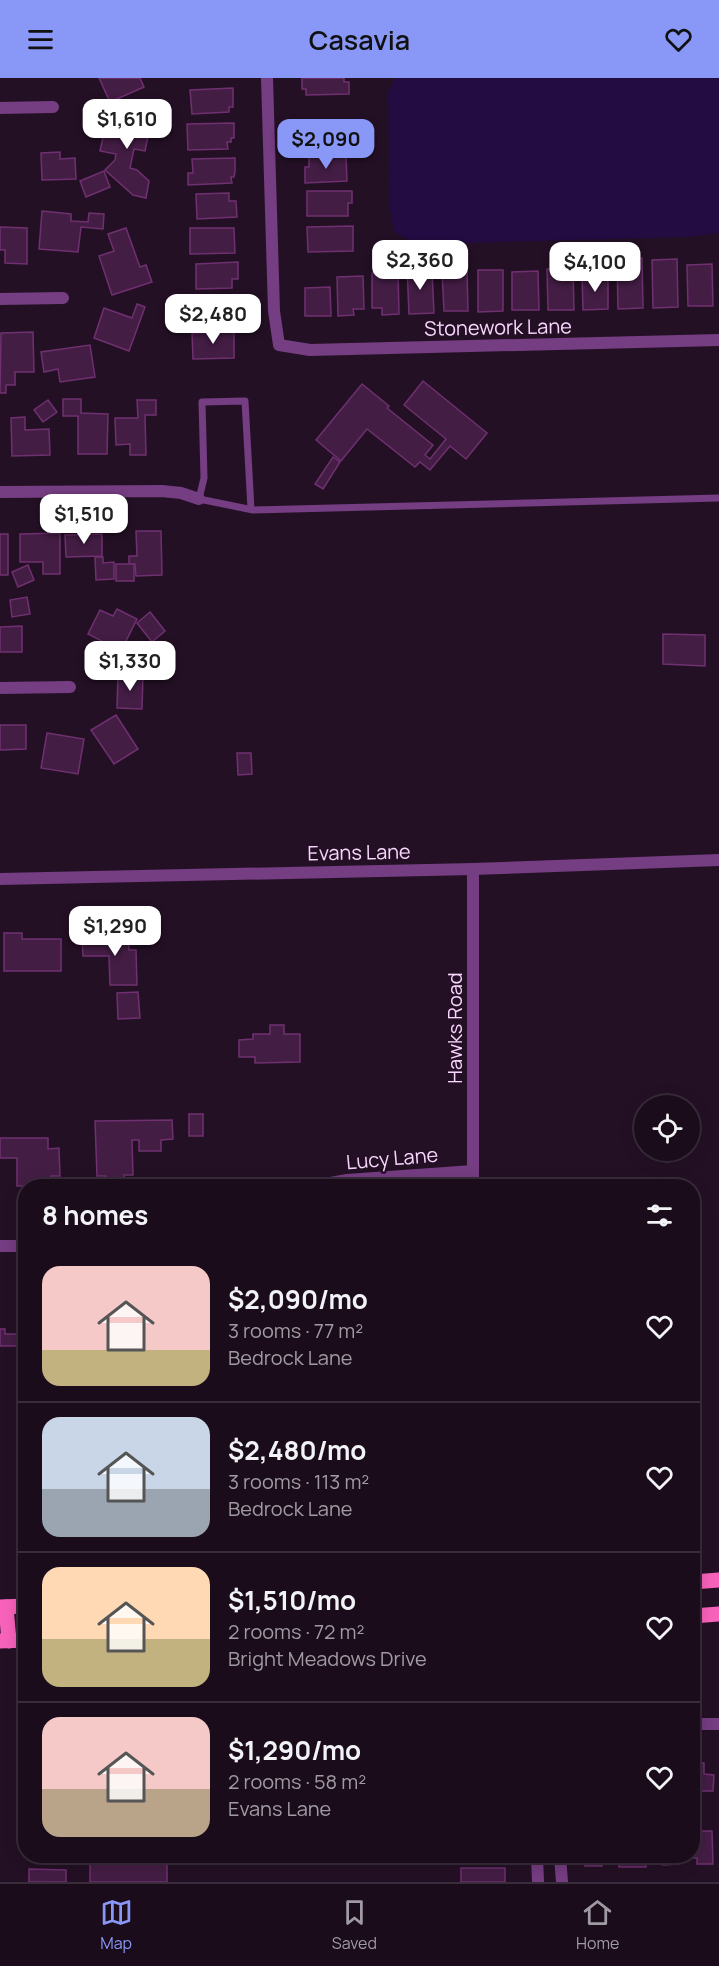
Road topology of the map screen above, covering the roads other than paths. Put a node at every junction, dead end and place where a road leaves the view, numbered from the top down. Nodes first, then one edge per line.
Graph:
1 (267, 78) edge
2 (53, 107) dead end
3 (0, 108) edge
4 (63, 298) dead end
5 (0, 299) edge
6 (719, 340) edge
7 (0, 492) edge
8 (719, 498) edge
9 (199, 499) junction
10 (251, 509) junction
11 (70, 687) dead end
12 (0, 688) edge
13 (719, 860) edge
14 (473, 869) junction
15 (0, 879) edge
16 (473, 1171) junction
17 (361, 1179) edge
18 (473, 1179) edge
19 (0, 1246) edge
20 (18, 1246) edge
21 (719, 1580) edge
22 (700, 1581) edge
23 (18, 1606) edge
24 (3, 1607) edge
25 (719, 1614) edge
26 (700, 1615) edge
27 (5, 1641) edge
28 (700, 1724) edge
29 (719, 1724) edge
30 (537, 1863) edge
31 (561, 1863) edge
32 (538, 1882) edge
33 (562, 1882) edge

1 - 6 street, Stonework Lane
2 - 3 street
4 - 5 street
7 - 9 street
8 - 10 lane
9 - 10 lane
9 - 10 lane
11 - 12 street
13 - 14 street, Evans Lane
14 - 15 street, Evans Lane
14 - 16 street, Hawks Road
16 - 17 street, Lucy Lane
16 - 18 street, Hawks Road
19 - 20 street
21 - 22 main road
23 - 24 main road
24 - 27 main road
25 - 26 main road
28 - 29 street
30 - 32 street
31 - 33 street

